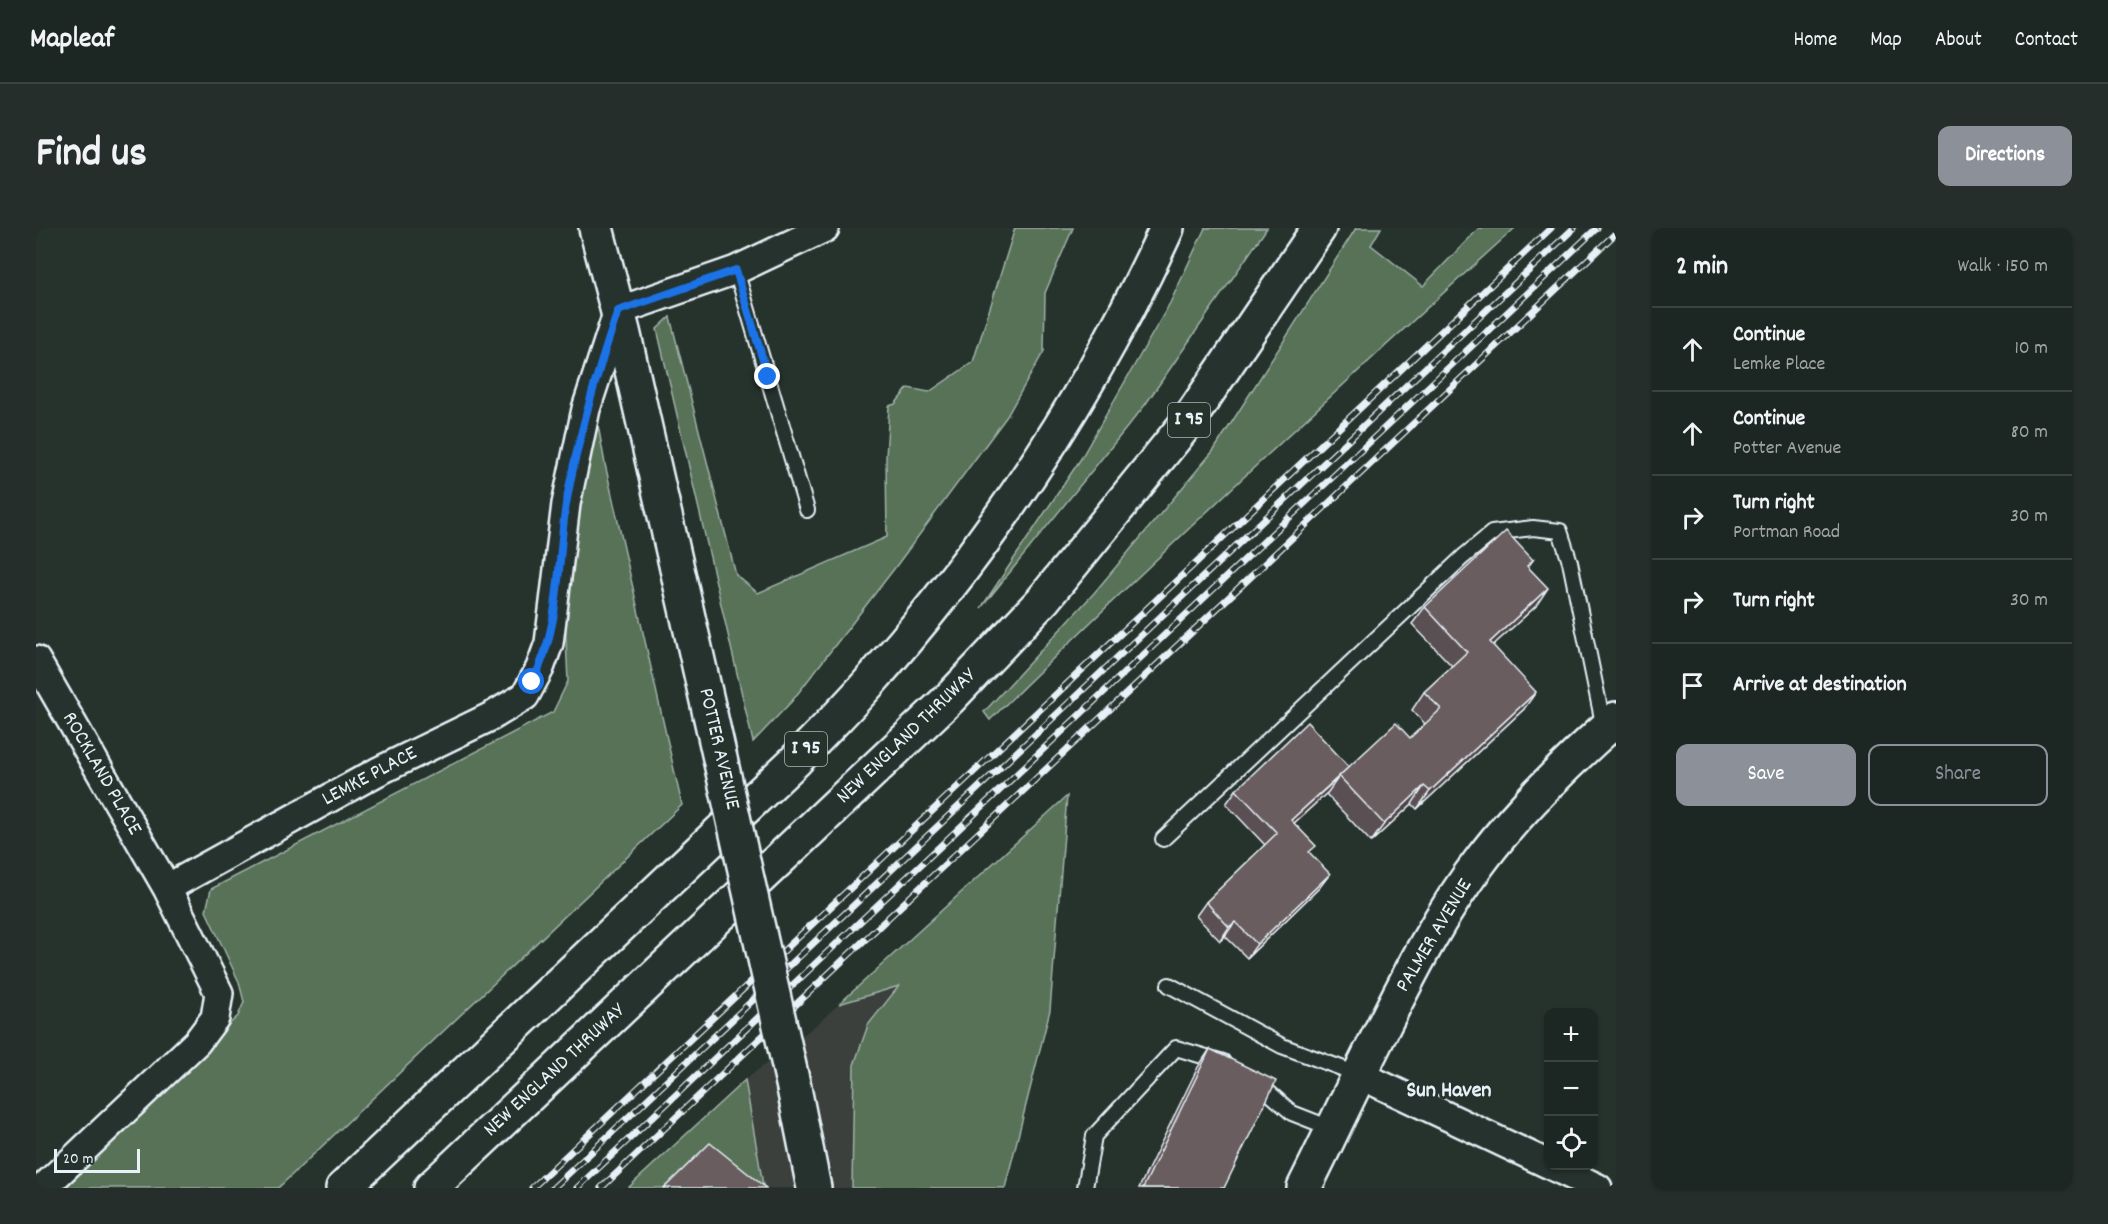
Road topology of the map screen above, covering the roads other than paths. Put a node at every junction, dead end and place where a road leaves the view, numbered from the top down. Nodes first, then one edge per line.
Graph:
1 (596, 228) edge
2 (825, 228) edge
3 (1167, 228) edge
4 (1318, 228) edge
5 (736, 270) junction
6 (618, 311) junction
7 (807, 510) dead end
8 (39, 672) edge
9 (1610, 724) edge
10 (1163, 839) dead end
11 (167, 888) junction
12 (1169, 986) dead end
13 (1232, 1065) edge
14 (1359, 1075) junction
15 (1251, 1076) edge
16 (1333, 1129) junction
17 (1544, 1162) edge
18 (1560, 1170) edge
19 (42, 1188) edge
20 (343, 1188) edge
21 (431, 1188) edge
22 (814, 1188) edge
23 (1085, 1188) edge
24 (1304, 1188) edge
25 (1598, 1188) edge

1 - 6 main road, POTTER AVENUE
2 - 5 street
3 - 20 main road, I 95
4 - 21 main road, NEW ENGLAND THRUWAY / I 95
5 - 6 street
5 - 7 lane
6 - 11 street, LEMKE PLACE
6 - 22 main road, POTTER AVENUE, bridge
8 - 11 street, ROCKLAND PLACE
9 - 10 lane
9 - 14 main road, PALMER AVENUE
11 - 19 street, ROCKLAND PLACE
12 - 14 lane
13 - 23 lane
14 - 16 main road, PALMER AVENUE
14 - 17 street
15 - 16 lane
16 - 24 main road, PALMER AVENUE
18 - 25 street

